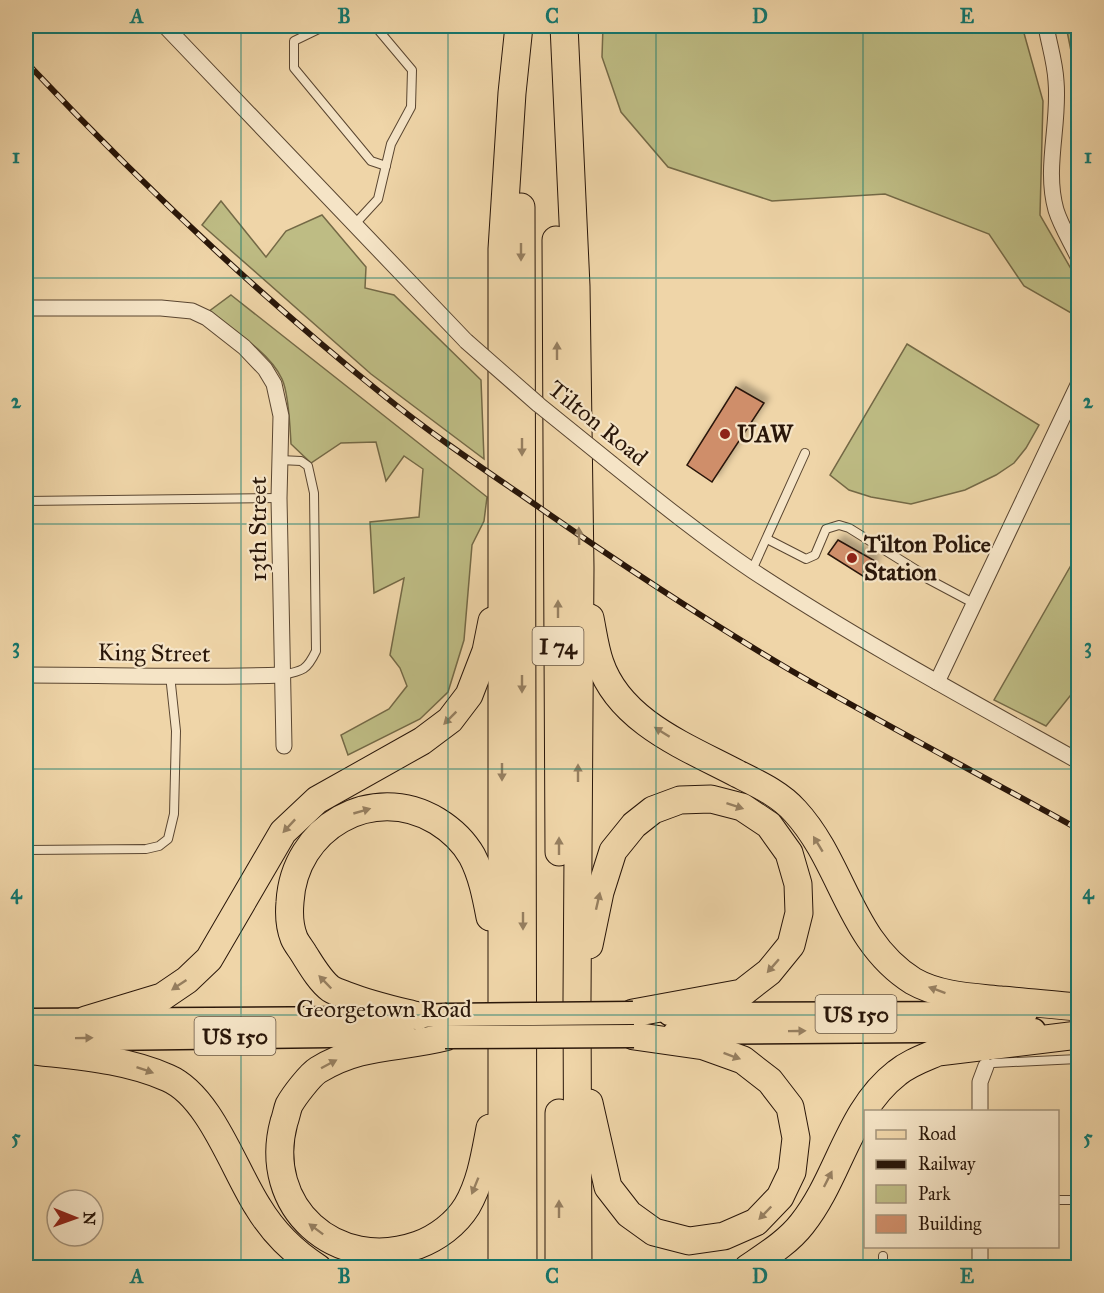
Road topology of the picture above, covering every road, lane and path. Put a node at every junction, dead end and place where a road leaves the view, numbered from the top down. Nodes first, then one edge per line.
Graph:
1 (165, 26) edge
2 (325, 26) edge
3 (375, 26) edge
4 (520, 26) edge
5 (555, 26) edge
6 (564, 26) edge
7 (1046, 26) edge
8 (386, 166) junction
9 (354, 225) junction
10 (1078, 256) edge
11 (26, 308) edge
12 (1078, 385) edge
13 (805, 453) dead end
14 (280, 460) junction
15 (279, 498) junction
16 (26, 501) edge
17 (767, 539) junction
18 (503, 546) junction
19 (580, 568) junction
20 (752, 570) junction
21 (975, 604) junction
22 (26, 675) edge
23 (170, 675) junction
24 (282, 675) junction
25 (937, 682) junction
26 (284, 746) dead end
27 (1078, 761) edge
28 (26, 850) edge
29 (501, 973) junction
30 (577, 999) junction
31 (1078, 1007) edge
32 (1078, 1012) edge
33 (418, 1016) junction
34 (26, 1020) edge
35 (86, 1020) junction
36 (634, 1024) junction
37 (445, 1026) junction
38 (1078, 1030) edge
39 (26, 1040) edge
40 (26, 1050) edge
41 (1078, 1051) edge
42 (578, 1055) junction
43 (986, 1066) joint
44 (501, 1068) junction
45 (864, 1110) edge
46 (980, 1110) edge
47 (864, 1111) edge
48 (1059, 1200) edge
49 (1078, 1200) edge
50 (980, 1248) edge
51 (884, 1256) dead end
52 (318, 1268) edge
53 (502, 1268) edge
54 (523, 1268) edge
55 (559, 1268) edge
56 (578, 1268) edge
57 (748, 1268) edge
58 (884, 1268) edge
59 (980, 1268) edge
60 (1076, 1268) edge

1 - 9 street, Tilton Road
2 - 8 lane
3 - 8 lane
4 - 18 highway
4 -> 54 highway, I 74
55 -> 5 highway, I 74
19 -> 6 highway
7 - 10 street
8 - 9 lane
9 - 20 street, Tilton Road, bridge
11 - 14 street, 13th Street
12 - 21 street
13 - 17 lane
14 - 15 street, 13th Street
14 - 24 lane
15 - 16 lane
15 - 24 street, 13th Street
17 - 20 lane
17 - 21 lane
18 -> 29 highway
18 -> 35 highway
30 -> 19 highway
31 -> 19 highway
20 - 25 street, Tilton Road
21 - 25 street
22 - 23 street, King Street
23 - 24 street, King Street
23 - 28 lane
24 - 26 street, 13th Street
25 - 27 street, Tilton Road
33 -> 29 highway
29 - 44 highway
30 -> 36 highway
30 - 42 highway
32 - 36 main road, US 150
33 - 35 main road, Georgetown Road / US 150
33 - 37 main road, Georgetown Road / US 150
34 - 35 main road, Georgetown Road / US 150
36 - 37 main road, Georgetown Road / US 150, bridge
36 -> 38 main road, US 150
36 -> 42 highway
39 -> 37 main road, Georgetown Road / US 150
44 -> 37 highway
40 -> 52 highway
41 - 43 lane
45 -> 41 highway
41 - 49 lane
42 - 56 highway
43 - 46 street
44 - 53 highway
57 -> 47 highway
48 - 49 lane
49 - 60 lane
50 - 59 street
51 - 58 lane

